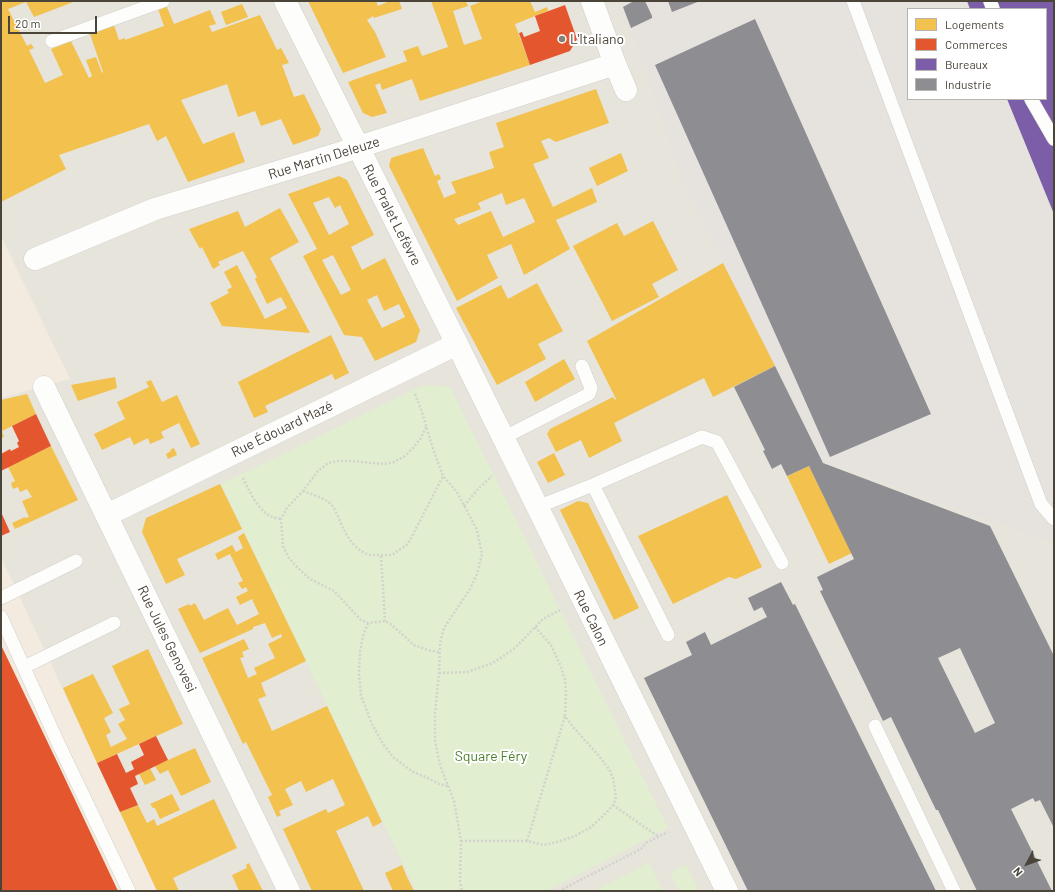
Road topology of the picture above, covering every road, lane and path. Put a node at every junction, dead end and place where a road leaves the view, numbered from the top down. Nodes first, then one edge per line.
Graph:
1 (163, 1) edge
2 (286, 1) edge
3 (592, 1) edge
4 (853, 1) edge
5 (52, 41) dead end
6 (615, 64) junction
7 (626, 90) dead end
8 (1032, 100) edge
9 (1054, 139) edge
10 (358, 148) junction
11 (35, 259) dead end
12 (457, 344) junction
13 (582, 366) dead end
14 (403, 370) junction
15 (44, 387) dead end
16 (426, 426) junction
17 (503, 438) junction
18 (515, 463) junction
19 (241, 474) dead end
20 (443, 476) junction
21 (593, 485) junction
22 (303, 491) junction
23 (464, 506) junction
24 (537, 507) junction
25 (107, 515) junction
26 (281, 519) junction
27 (1054, 519) edge
28 (382, 556) junction
29 (76, 561) dead end
30 (782, 563) dead end
31 (1, 598) edge
32 (584, 602) junction
33 (1, 617) edge
34 (386, 621) junction
35 (368, 623) junction
36 (114, 624) dead end
37 (535, 627) junction
38 (668, 635) dead end
39 (439, 652) junction
40 (24, 668) junction
41 (439, 673) junction
42 (566, 716) junction
43 (875, 726) dead end
44 (448, 786) junction
45 (613, 805) junction
46 (692, 820) junction
47 (659, 837) junction
48 (461, 841) junction
49 (528, 841) junction
50 (129, 891) edge
51 (289, 891) edge
52 (462, 891) edge
53 (559, 891) edge
54 (727, 891) edge
55 (954, 891) edge

1 - 5 lane
2 - 10 street, Rue Pralet Lefèvre
3 - 6 street
4 - 27 lane
6 - 7 street
6 - 10 street, Rue Martin Deleuze
8 - 9 lane
10 - 11 street, Rue Martin Deleuze
10 - 12 street, Rue Pralet Lefèvre
12 - 14 street, Rue Édouard Mazé
12 - 17 street, Rue Calon
13 - 17 lane
14 - 16 path
14 - 25 street, Rue Édouard Mazé
15 - 25 street, Rue Jules Genovesi
16 - 20 path
16 - 22 path
17 - 18 street, Rue Calon
18 - 23 path
18 - 24 street, Rue Calon
19 - 26 path
20 - 23 path
20 - 28 path
21 - 24 lane
21 - 30 lane
21 - 38 lane
22 - 26 path
22 - 28 path
23 - 39 path
24 - 32 street, Rue Calon
25 - 51 street, Rue Jules Genovesi
26 - 35 path
28 - 34 path
29 - 31 lane
32 - 37 path
32 - 46 street, Rue Calon
33 - 40 lane
34 - 35 path
34 - 39 path
35 - 44 path
36 - 40 lane
37 - 41 path
37 - 42 path
39 - 41 path
40 - 50 lane
41 - 44 path
42 - 45 path
42 - 49 path
43 - 55 lane
44 - 48 path
45 - 47 path
45 - 49 path
46 - 47 path
46 - 54 street, Rue Calon
47 - 53 path
48 - 49 path
48 - 52 path

